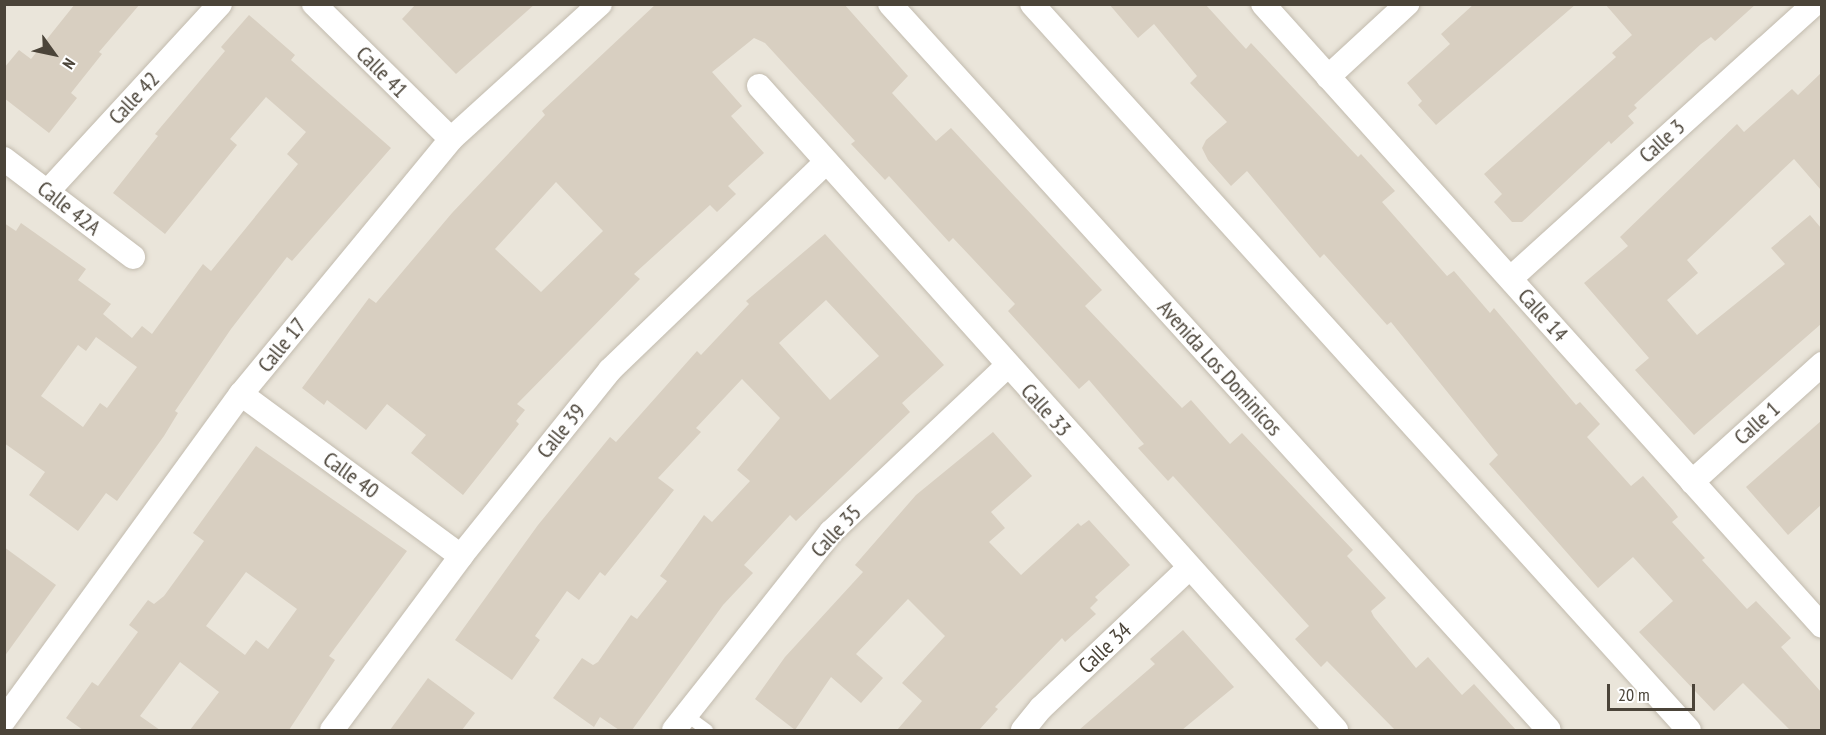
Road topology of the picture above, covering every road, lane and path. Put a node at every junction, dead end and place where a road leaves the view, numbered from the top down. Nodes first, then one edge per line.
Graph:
1 (220, 4) edge
2 (314, 4) edge
3 (600, 4) edge
4 (890, 4) edge
5 (1032, 4) edge
6 (1263, 4) edge
7 (1407, 4) edge
8 (1814, 4) edge
9 (1328, 76) junction
10 (759, 86) dead end
11 (451, 139) junction
12 (4, 159) edge
13 (825, 163) junction
14 (48, 191) junction
15 (134, 257) dead end
16 (1510, 278) junction
17 (1821, 364) edge
18 (1006, 366) junction
19 (241, 394) junction
20 (1692, 482) junction
21 (461, 556) junction
22 (1189, 568) junction
23 (1821, 626) edge
24 (4, 720) edge
25 (680, 723) edge
26 (333, 730) edge
27 (707, 730) edge
28 (1023, 730) edge
29 (1336, 730) edge
30 (1549, 730) edge
31 (1689, 730) edge

1 - 14 street, Calle 42
2 - 11 street, Calle 41
3 - 11 street, Calle 17
4 - 30 street, Avenida Los Dominicos
5 - 31 street
6 - 9 street, Calle 14
7 - 9 street
8 - 16 street, Calle 3
9 - 16 street, Calle 14
10 - 13 street, Calle 33
11 - 19 street, Calle 17
12 - 14 street, Calle 42A
13 - 18 street, Calle 33
13 - 21 street, Calle 39
14 - 15 street, Calle 42A
16 - 20 street, Calle 14
17 - 20 street, Calle 1
18 - 22 street, Calle 33
18 - 25 street, Calle 35
19 - 21 street, Calle 40
19 - 24 street, Calle 17
20 - 23 street, Calle 14
21 - 26 street, Calle 39
22 - 28 street, Calle 34
22 - 29 street, Calle 33
25 - 27 lane

